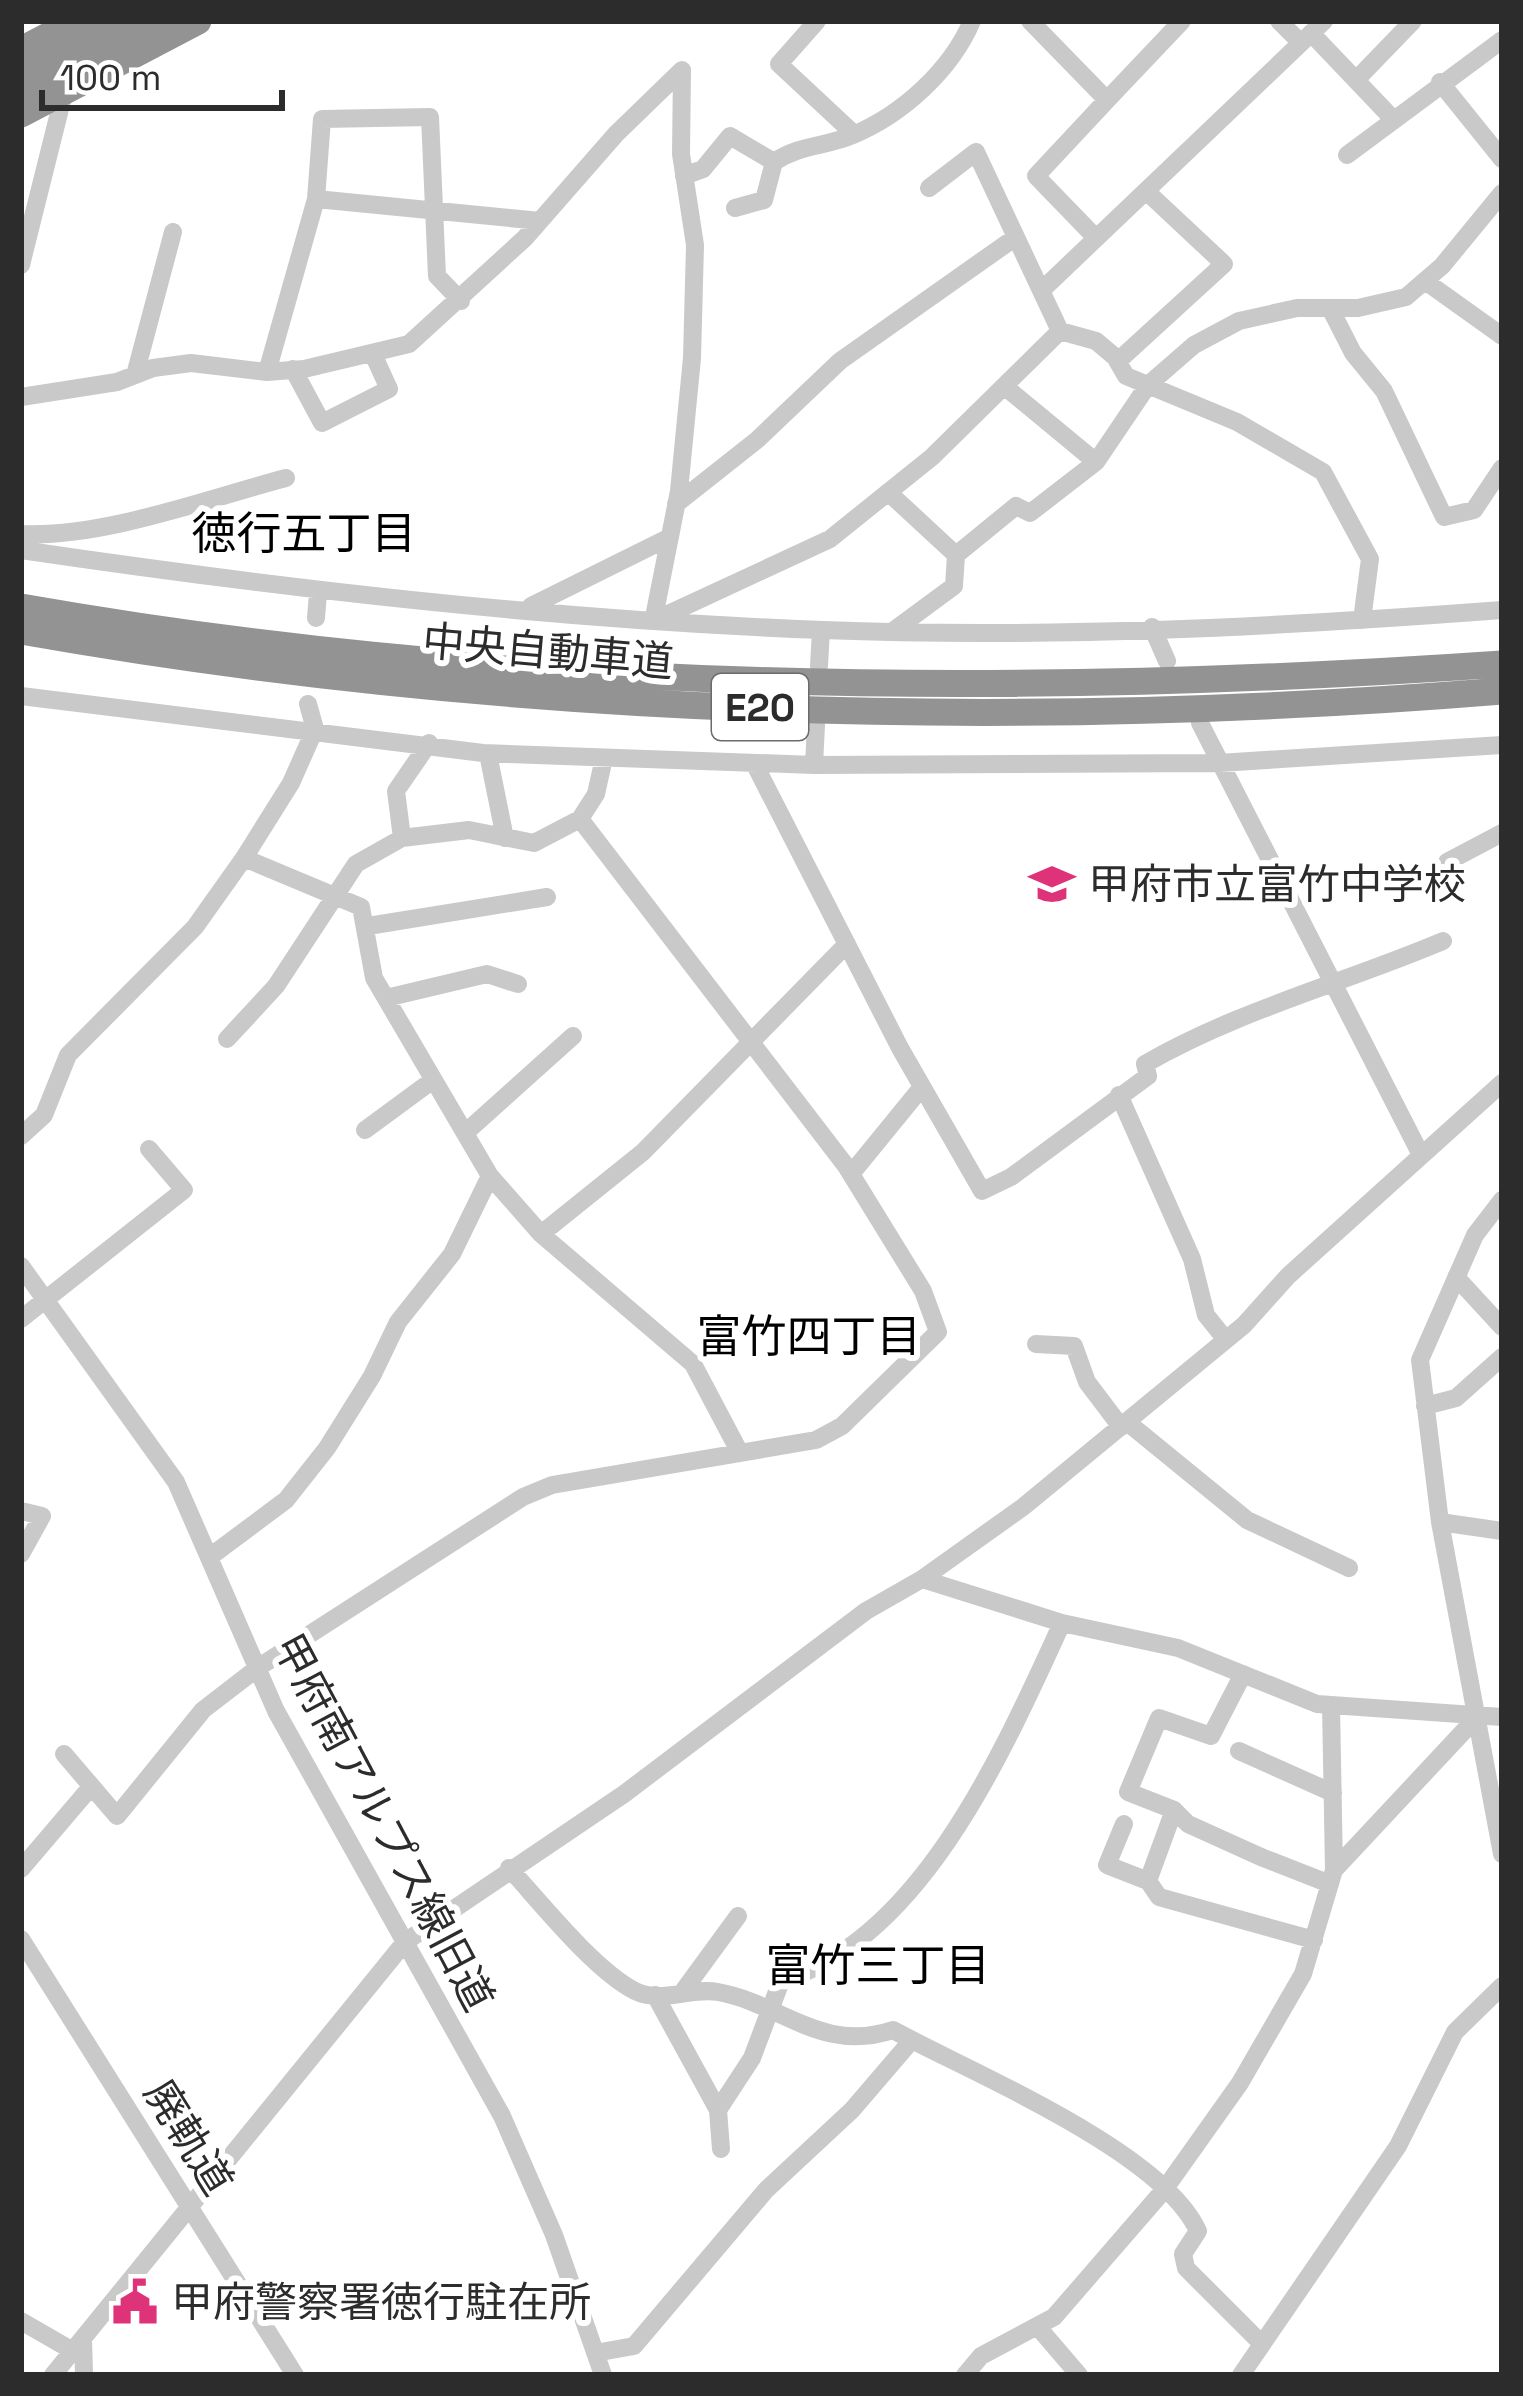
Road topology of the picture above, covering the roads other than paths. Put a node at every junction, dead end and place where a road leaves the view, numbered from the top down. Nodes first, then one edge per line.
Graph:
1 (78, 21) edge
2 (112, 21) edge
3 (160, 21) edge
4 (198, 21) edge
5 (817, 21) edge
6 (972, 21) edge
7 (1030, 21) edge
8 (1182, 21) edge
9 (1279, 21) edge
10 (1412, 21) edge
11 (1312, 32) edge
12 (1502, 40) edge
13 (21, 50) edge
14 (21, 68) edge
15 (1355, 80) junction
16 (1440, 82) junction
17 (65, 91) junction
18 (21, 93) edge
19 (1107, 100) junction
20 (21, 113) edge
21 (1391, 117) junction
22 (854, 134) junction
23 (1347, 154) dead end
24 (1502, 159) edge
25 (774, 162) junction
26 (684, 176) junction
27 (929, 188) dead end
28 (1146, 191) junction
29 (1502, 193) edge
30 (316, 199) junction
31 (735, 208) dead end
32 (436, 211) junction
33 (540, 221) junction
34 (173, 232) dead end
35 (1096, 238) junction
36 (1013, 239) junction
37 (21, 266) edge
38 (1425, 281) junction
39 (1043, 289) junction
40 (460, 302) junction
41 (1330, 308) junction
42 (1060, 331) junction
43 (1502, 336) edge
44 (373, 354) junction
45 (1118, 362) junction
46 (293, 369) junction
47 (266, 372) junction
48 (135, 375) junction
49 (1148, 385) junction
50 (1004, 386) junction
51 (21, 397) edge
52 (1096, 462) junction
53 (1502, 469) edge
54 (286, 478) dead end
55 (888, 492) junction
56 (676, 504) junction
57 (21, 534) edge
58 (668, 538) junction
59 (21, 550) edge
60 (956, 556) junction
61 (317, 593) junction
62 (21, 608) edge
63 (526, 608) junction
64 (1502, 610) edge
65 (316, 618) dead end
66 (657, 618) junction
67 (1362, 620) junction
68 (1152, 627) junction
69 (821, 630) junction
70 (21, 631) edge
71 (893, 631) junction
72 (1167, 661) dead end
73 (1502, 664) edge
74 (819, 666) dead end
75 (1502, 691) edge
76 (21, 696) edge
77 (308, 704) dead end
78 (1200, 723) dead end
79 (816, 725) dead end
80 (315, 729) junction
81 (429, 743) junction
82 (1502, 745) edge
83 (488, 754) junction
84 (604, 758) junction
85 (754, 763) junction
86 (1220, 763) junction
87 (814, 764) junction
88 (580, 819) junction
89 (1502, 833) edge
90 (402, 838) junction
91 (505, 838) junction
92 (244, 858) junction
93 (1448, 862) dead end
94 (339, 894) junction
95 (547, 897) dead end
96 (368, 926) junction
97 (1443, 941) dead end
98 (847, 944) junction
99 (518, 984) dead end
100 (1334, 987) junction
101 (386, 998) junction
102 (573, 1036) dead end
103 (227, 1039) dead end
104 (753, 1040) junction
105 (433, 1079) junction
106 (1502, 1083) edge
107 (922, 1087) junction
108 (1119, 1095) junction
109 (365, 1130) dead end
110 (465, 1132) junction
111 (21, 1136) edge
112 (149, 1149) dead end
113 (1421, 1155) junction
114 (851, 1174) junction
115 (490, 1176) junction
116 (1502, 1200) edge
117 (541, 1234) junction
118 (21, 1267) edge
119 (1456, 1277) junction
120 (44, 1298) junction
121 (21, 1319) edge
122 (1502, 1327) edge
123 (1226, 1340) junction
124 (1036, 1344) dead end
125 (1502, 1357) edge
126 (1425, 1406) junction
127 (1124, 1425) junction
128 (740, 1453) junction
129 (21, 1511) edge
130 (1440, 1522) junction
131 (1502, 1531) edge
132 (21, 1554) edge
133 (211, 1556) junction
134 (1349, 1568) dead end
135 (922, 1579) junction
136 (1062, 1623) junction
137 (256, 1669) junction
138 (1243, 1674) junction
139 (1331, 1705) junction
140 (1477, 1717) junction
141 (1502, 1717) edge
142 (1239, 1751) dead end
143 (64, 1754) dead end
144 (90, 1788) junction
145 (1333, 1793) junction
146 (1174, 1810) junction
147 (1124, 1824) dead end
148 (1502, 1854) edge
149 (509, 1868) junction
150 (21, 1869) edge
151 (1332, 1877) junction
152 (1148, 1881) junction
153 (738, 1916) dead end
154 (21, 1939) edge
155 (1314, 1940) junction
156 (405, 1942) junction
157 (1502, 1986) edge
158 (681, 1994) junction
159 (655, 1995) junction
160 (771, 2014) junction
161 (912, 2040) junction
162 (718, 2110) junction
163 (721, 2149) dead end
164 (1165, 2190) junction
165 (189, 2205) junction
166 (21, 2320) edge
167 (1037, 2326) junction
168 (1261, 2343) junction
169 (78, 2344) junction
170 (595, 2353) junction
171 (53, 2375) edge
172 (84, 2375) edge
173 (295, 2375) edge
174 (603, 2375) edge
175 (965, 2375) edge
176 (1079, 2375) edge
177 (1241, 2375) edge

1 - 13 highway
1 - 17 street
2 - 14 highway, bridge
3 - 18 highway, bridge
4 - 17 highway
5 - 22 street
6 - 22 street
7 - 19 street
8 - 19 street
9 - 11 street
10 - 15 street
11 - 15 street
11 - 28 street
12 - 16 street
15 - 21 street
16 - 21 street
16 - 24 street
17 - 20 highway
17 - 37 street
19 - 35 street
21 - 23 street
22 - 25 street
25 - 26 street
25 - 31 street
26 - 33 street
26 - 56 street
27 - 36 street
28 - 35 street
28 - 45 street
29 - 38 street
30 - 32 street
30 - 32 street
30 - 47 street
32 - 33 street
32 - 40 street
33 - 40 street
34 - 48 street
35 - 39 street
36 - 39 street
36 - 56 street
38 - 41 street
38 - 43 street
39 - 42 street
40 - 44 street
41 - 49 street
41 - 53 street
42 - 45 street
42 - 50 street
44 - 46 street
44 - 46 street
45 - 49 street
46 - 47 street
47 - 48 street
48 - 51 street
49 - 52 street
49 - 67 street
50 - 52 street
50 - 55 street
52 - 60 street
54 - 57 street
55 - 60 street
55 - 66 street
56 - 58 street
58 - 63 street
58 - 66 street
59 - 61 street
60 - 71 street
61 - 63 street
61 - 65 street
62 - 73 highway, 中央自動車道 / E20
63 - 66 street
64 - 67 street
66 - 69 street
67 - 68 street
68 - 71 street
68 - 72 street
69 - 71 street
69 - 74 street
70 - 75 highway, 中央自動車道 / E20
76 - 80 street
77 - 80 street
78 - 86 street
79 - 87 street
80 - 81 street
80 - 92 street
81 - 83 street
81 - 90 street
82 - 86 street
83 - 84 street
83 - 91 street
84 - 85 street
84 - 88 street
85 - 87 street
85 - 98 street
86 - 87 street
86 - 100 street
88 - 91 street
88 - 104 street
89 - 93 street
90 - 91 street
90 - 94 street
92 - 94 street
92 - 111 street
94 - 96 street
94 - 103 street
95 - 96 street
96 - 101 street
97 - 100 street
98 - 104 street
98 - 107 street
99 - 101 street
100 - 108 street
100 - 113 street
101 - 105 street
102 - 110 street
104 - 114 street
104 - 117 street
105 - 109 street
105 - 110 street
106 - 113 street
107 - 108 street
107 - 114 street
108 - 123 street
110 - 115 street
112 - 120 street
113 - 123 street
114 - 128 street
115 - 117 street
115 - 133 street
116 - 119 street
117 - 128 street
118 - 120 street, 甲府南アルプス線旧道
119 - 122 street
119 - 126 street
120 - 121 street
120 - 133 street, 甲府南アルプス線旧道
123 - 127 street
124 - 127 street
125 - 126 street
126 - 130 street
127 - 134 street
127 - 135 street
128 - 137 street
129 - 132 street
130 - 131 street
130 - 140 street
133 - 137 street, 甲府南アルプス線旧道
135 - 136 street
135 - 149 street
136 - 138 street
136 - 160 street
137 - 144 street
137 - 156 street, 甲府南アルプス線旧道
138 - 139 street
138 - 146 street
139 - 140 street
139 - 145 street
140 - 141 street
140 - 148 street
140 - 151 street
142 - 145 street
143 - 144 street
144 - 150 street
145 - 151 street
146 - 151 street
146 - 152 street
147 - 152 street
149 - 156 street
149 - 159 street
151 - 155 street
152 - 155 street
153 - 158 street
154 - 165 street, 廃軌道
155 - 164 street
156 - 165 street
156 - 170 street, 甲府南アルプス線旧道
157 - 168 street
158 - 159 street
158 - 160 street
159 - 162 street
160 - 161 street
160 - 162 street
161 - 164 street
161 - 170 street
162 - 163 street
164 - 167 street
164 - 168 street
165 - 169 street
165 - 173 street, 廃軌道
166 - 169 street
167 - 175 street
167 - 176 street
168 - 177 street
169 - 171 street
169 - 172 street
170 - 174 street, 甲府南アルプス線旧道

